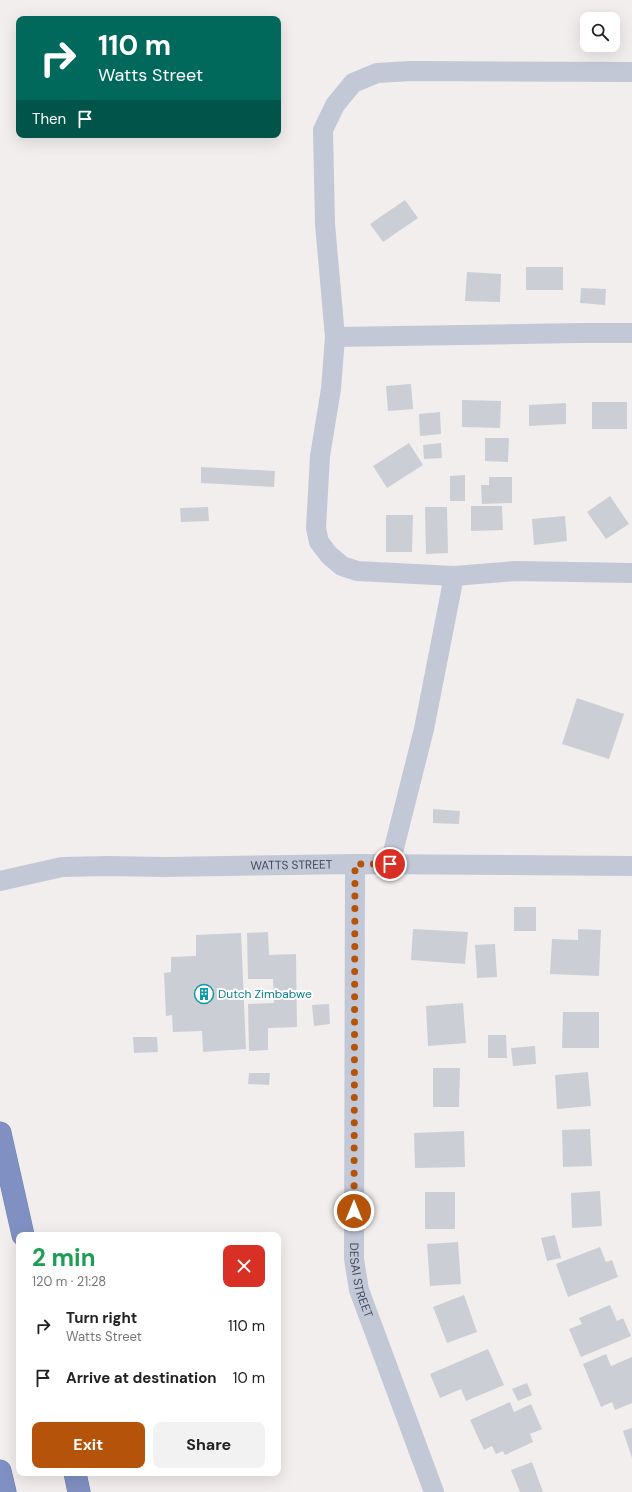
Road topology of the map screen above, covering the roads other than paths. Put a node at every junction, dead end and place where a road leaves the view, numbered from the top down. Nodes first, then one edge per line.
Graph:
1 (632, 72) edge
2 (632, 333) edge
3 (335, 337) junction
4 (632, 573) edge
5 (454, 576) junction
6 (355, 864) junction
7 (390, 864) junction
8 (632, 866) edge
9 (0, 881) edge
10 (0, 1133) edge
11 (22, 1232) edge
12 (0, 1471) edge
13 (76, 1476) edge
14 (5, 1492) edge
15 (80, 1492) edge
16 (434, 1492) edge

1 - 3 street
2 - 3 street
3 - 5 street
4 - 5 street
5 - 7 street
6 - 7 street, WATTS STREET
6 - 9 street, WATTS STREET
6 - 16 street, DESAI STREET
7 - 8 street, WATTS STREET
10 - 11 highway
12 - 14 highway
13 - 15 highway

